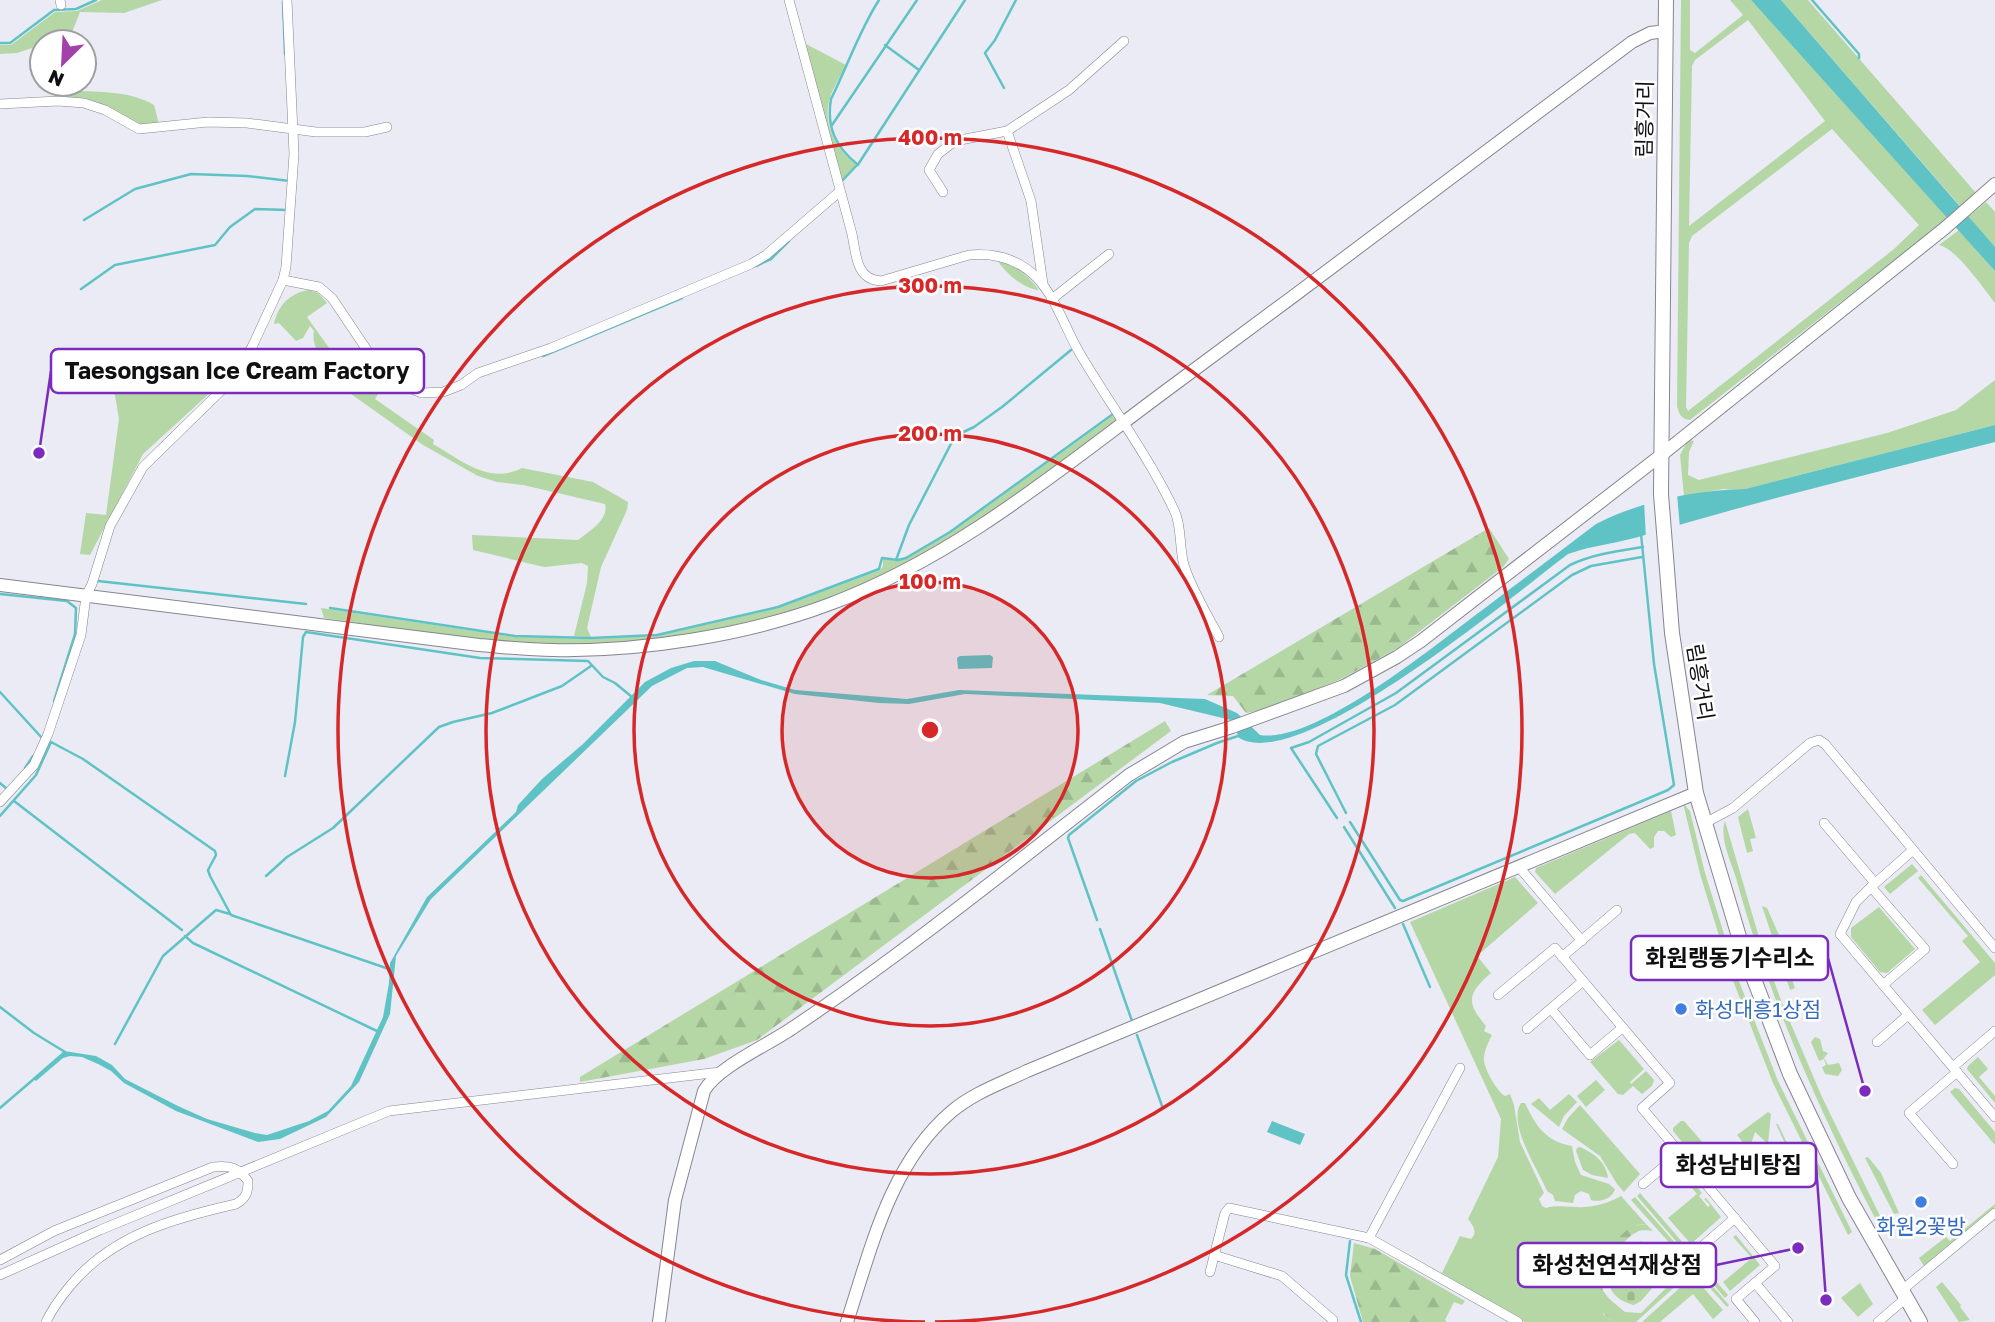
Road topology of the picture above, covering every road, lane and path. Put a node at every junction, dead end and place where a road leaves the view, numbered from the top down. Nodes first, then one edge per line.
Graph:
1 (287, 0) edge
2 (789, 0) edge
3 (1666, 0) edge
4 (1666, 31) junction
5 (1124, 41) dead end
6 (0, 104) edge
7 (387, 127) dead end
8 (293, 129) junction
9 (1007, 131) junction
10 (1995, 184) edge
11 (839, 192) junction
12 (943, 192) dead end
13 (1109, 254) dead end
14 (283, 280) junction
15 (1043, 286) junction
16 (1052, 299) junction
17 (1123, 422) junction
18 (1660, 456) junction
19 (0, 584) edge
20 (86, 596) junction
21 (1219, 637) dead end
22 (1696, 793) junction
23 (0, 802) edge
24 (1705, 823) junction
25 (1824, 823) dead end
26 (1913, 850) junction
27 (1518, 866) junction
28 (1873, 885) junction
29 (1617, 911) dead end
30 (1582, 941) junction
31 (1995, 948) edge
32 (1562, 957) junction
33 (1583, 981) junction
34 (1883, 985) junction
35 (1498, 995) dead end
36 (1551, 1009) junction
37 (1909, 1015) junction
38 (1622, 1028) junction
39 (1527, 1029) dead end
40 (1995, 1031) edge
41 (1877, 1042) dead end
42 (1460, 1068) dead end
43 (1955, 1069) junction
44 (720, 1072) junction
45 (1995, 1116) edge
46 (1680, 1153) junction
47 (1953, 1164) dead end
48 (242, 1173) junction
49 (1643, 1184) dead end
50 (1995, 1213) edge
51 (1735, 1218) junction
52 (1369, 1238) junction
53 (1699, 1250) dead end
54 (1214, 1255) junction
55 (0, 1259) edge
56 (1210, 1272) dead end
57 (0, 1275) edge
58 (1755, 1283) junction
59 (1903, 1295) junction
60 (1333, 1320) dead end
61 (46, 1322) edge
62 (659, 1322) edge
63 (847, 1322) edge
64 (1518, 1322) edge
65 (1755, 1322) edge
66 (1788, 1322) edge
67 (1878, 1322) edge
68 (1920, 1322) edge

1 - 8 street
2 - 11 street
3 - 4 main road, 림흥거리
4 - 17 street
4 - 18 main road, 림흥거리
5 - 9 street
6 - 8 street
7 - 8 street
8 - 14 street
9 - 12 street
9 - 15 street
10 - 18 street
11 - 14 street
11 - 15 street
13 - 16 street
14 - 20 street
15 - 16 street
16 - 17 street
17 - 20 street
17 - 21 street
18 - 22 main road, 림흥거리
18 - 44 street
19 - 20 street
20 - 23 street
22 - 24 main road, 림흥거리
22 - 27 street
24 - 26 street
24 - 59 main road, 림흥거리
25 - 28 street
26 - 28 street
26 - 31 street
27 - 30 street
27 - 63 street
28 - 34 street
28 - 34 street
29 - 30 street
30 - 32 street
32 - 33 street
32 - 35 street
33 - 36 street
33 - 38 street
34 - 37 street
36 - 38 street
36 - 39 street
37 - 41 street
37 - 43 street
38 - 46 street
40 - 43 street
42 - 52 street
43 - 45 street
43 - 47 street
44 - 48 street
44 - 62 street
46 - 49 street
46 - 51 street
48 - 55 street
48 - 57 street
48 - 61 street
50 - 59 street
51 - 53 street
51 - 58 street
52 - 54 street
52 - 64 street
54 - 56 street
54 - 60 street
58 - 65 street
58 - 66 street
59 - 67 street
59 - 68 main road, 림흥거리

